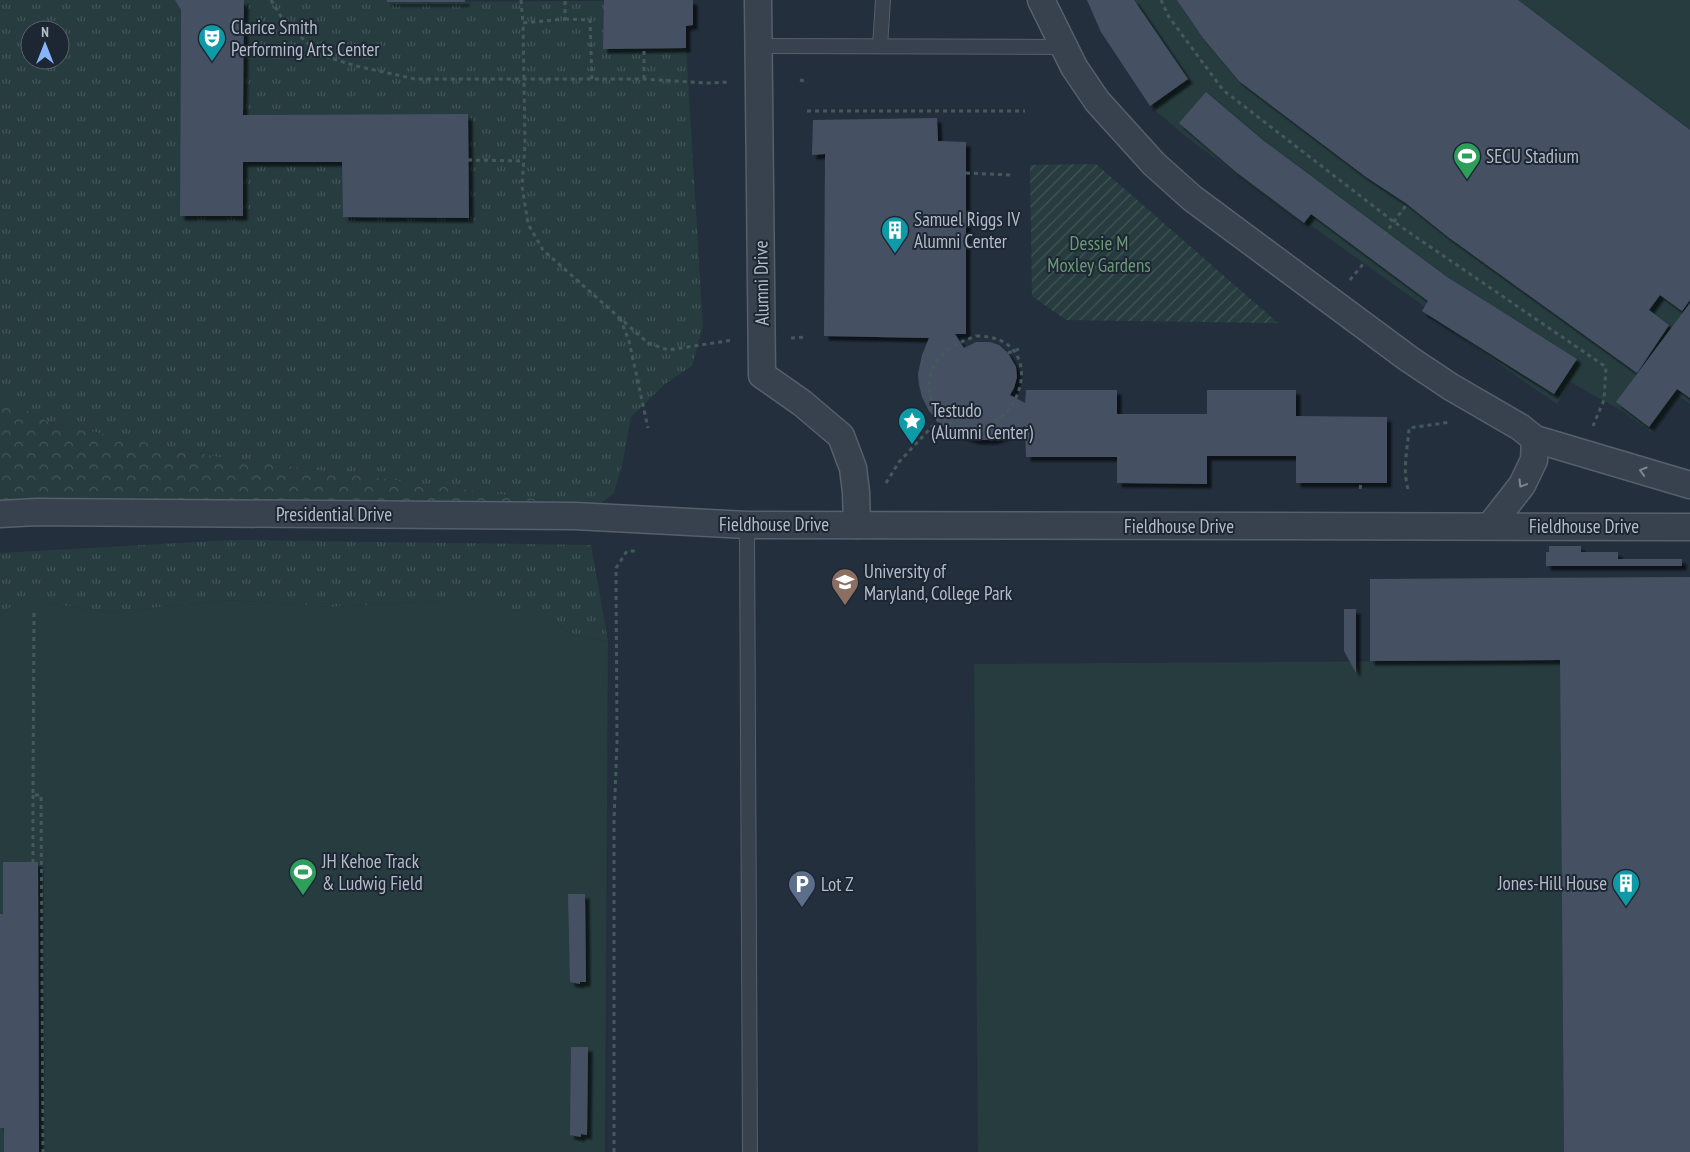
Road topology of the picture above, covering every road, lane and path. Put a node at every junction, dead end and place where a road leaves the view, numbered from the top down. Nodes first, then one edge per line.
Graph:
1 (271, 0) edge
2 (521, 0) edge
3 (758, 0) edge
4 (883, 0) edge
5 (1041, 0) edge
6 (1161, 0) edge
7 (565, 1) dead end
8 (564, 20) junction
9 (523, 23) junction
10 (758, 46) junction
11 (880, 46) junction
12 (1064, 47) junction
13 (644, 49) dead end
14 (525, 79) junction
15 (644, 79) junction
16 (592, 80) junction
17 (800, 80) dead end
18 (737, 81) dead end
19 (808, 82) dead end
20 (807, 110) dead end
21 (1025, 110) dead end
22 (468, 160) dead end
23 (524, 161) junction
24 (966, 173) dead end
25 (1011, 175) dead end
26 (1406, 204) dead end
27 (1394, 222) junction
28 (1384, 235) dead end
29 (1364, 263) dead end
30 (1354, 274) dead end
31 (620, 318) junction
32 (740, 338) dead end
33 (1019, 349) dead end
34 (1014, 350) junction
35 (1008, 353) dead end
36 (942, 417) junction
37 (1454, 422) dead end
38 (1592, 427) dead end
39 (648, 428) dead end
40 (1535, 439) junction
41 (1361, 483) dead end
42 (1690, 485) edge
43 (1360, 489) dead end
44 (1408, 489) dead end
45 (882, 490) dead end
46 (0, 514) edge
47 (668, 522) joint
48 (747, 525) junction
49 (857, 525) junction
50 (1490, 526) junction
51 (1690, 527) edge
52 (641, 552) dead end
53 (34, 613) dead end
54 (33, 795) junction
55 (33, 862) dead end
56 (43, 1152) edge
57 (614, 1152) edge
58 (750, 1152) edge

1 - 14 path
2 - 9 path
3 - 10 street, Alumni Drive
4 - 11 lane
5 - 12 street
6 - 27 path
7 - 8 path
8 - 9 path
8 - 16 path
9 - 14 path
10 - 11 lane
10 - 49 street, Alumni Drive
11 - 12 lane
12 - 40 street
13 - 15 path
14 - 16 path
14 - 23 path
15 - 16 path
15 - 18 path
17 - 19 path
20 - 21 path
22 - 23 path
23 - 31 path
24 - 25 path
26 - 27 path
27 - 28 path
27 - 38 path
29 - 30 path
31 - 32 path
31 - 39 path
33 - 34 path
34 - 35 path
34 - 36 path
34 - 36 path
36 - 45 path
37 - 44 path
42 -> 40 street
40 -> 50 street
41 - 43 path
46 - 47 street, Presidential Drive
47 - 48 street, Fieldhouse Drive
48 - 49 street, Fieldhouse Drive
48 - 58 lane
49 - 50 street, Fieldhouse Drive
50 - 51 street, Fieldhouse Drive
52 - 57 path
53 - 54 path
54 - 55 path
54 - 56 path

